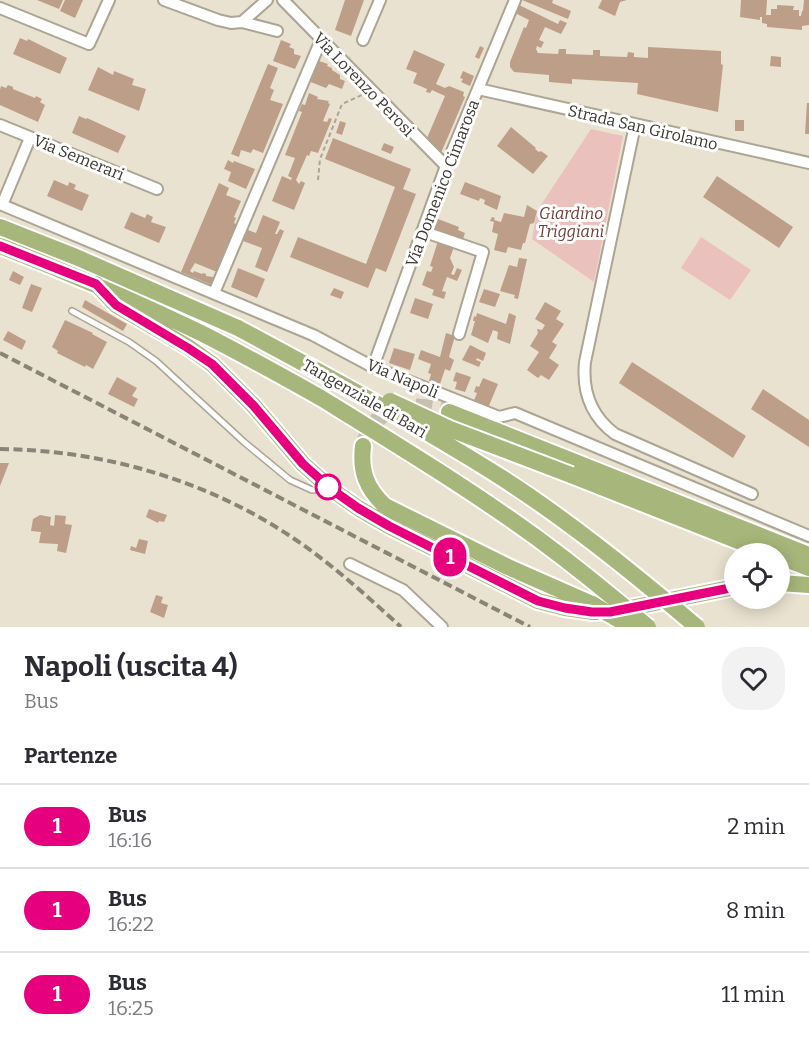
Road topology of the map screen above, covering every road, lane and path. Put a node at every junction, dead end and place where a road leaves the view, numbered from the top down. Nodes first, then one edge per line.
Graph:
1 (109, 0) edge
2 (164, 0) edge
3 (267, 0) edge
4 (283, 0) edge
5 (380, 0) edge
6 (515, 0) edge
7 (0, 8) edge
8 (242, 22) junction
9 (277, 31) dead end
10 (321, 40) junction
11 (363, 40) dead end
12 (478, 89) junction
13 (370, 91) junction
14 (0, 125) edge
15 (635, 125) junction
16 (30, 138) junction
17 (809, 163) edge
18 (446, 166) junction
19 (318, 180) dead end
20 (157, 189) dead end
21 (1, 205) edge
22 (0, 227) edge
23 (422, 231) junction
24 (5, 249) edge
25 (96, 284) junction
26 (214, 293) junction
27 (72, 311) dead end
28 (238, 328) junction
29 (459, 334) dead end
30 (373, 368) junction
31 (449, 412) tunnel mouth
32 (363, 446) tunnel mouth
33 (331, 489) junction
34 (752, 494) dead end
35 (809, 536) edge
36 (743, 543) edge
37 (809, 555) edge
38 (790, 561) edge
39 (350, 564) dead end
40 (809, 568) edge
41 (790, 584) edge
42 (809, 585) edge
43 (724, 589) edge
44 (442, 627) edge
45 (631, 627) edge
46 (648, 627) edge
47 (697, 627) edge

1 - 7 street
2 - 8 street
3 - 8 street
4 - 10 street, Via Lorenzo Perosi
5 - 11 street
6 - 12 street, Via Domenico Cimarosa
8 - 9 street
10 - 13 street, Via Lorenzo Perosi
10 - 26 street
12 - 15 street, Strada San Girolamo
12 - 18 street, Via Domenico Cimarosa
13 - 18 street, Via Lorenzo Perosi
13 - 19 path
14 - 16 street, Via Semerari
15 - 17 street, Strada San Girolamo
15 - 34 street
16 - 20 street, Via Semerari
16 - 21 street
18 - 23 street, Via Domenico Cimarosa
21 - 26 street, Via Napoli
22 - 28 highway, Tangenziale di Bari
23 - 29 street
23 - 30 street, Via Domenico Cimarosa
24 - 25 highway, Tangenziale di Bari
25 - 33 highway
25 - 46 highway, Tangenziale di Bari, bridge
26 - 30 street, Via Napoli
27 - 33 lane
28 - 36 highway, bridge
28 - 47 highway, Tangenziale di Bari, bridge
30 - 35 street, Via Napoli
31 - 37 highway
32 - 45 highway, bridge
33 - 43 highway
38 - 40 highway
39 - 44 street
41 - 42 highway

